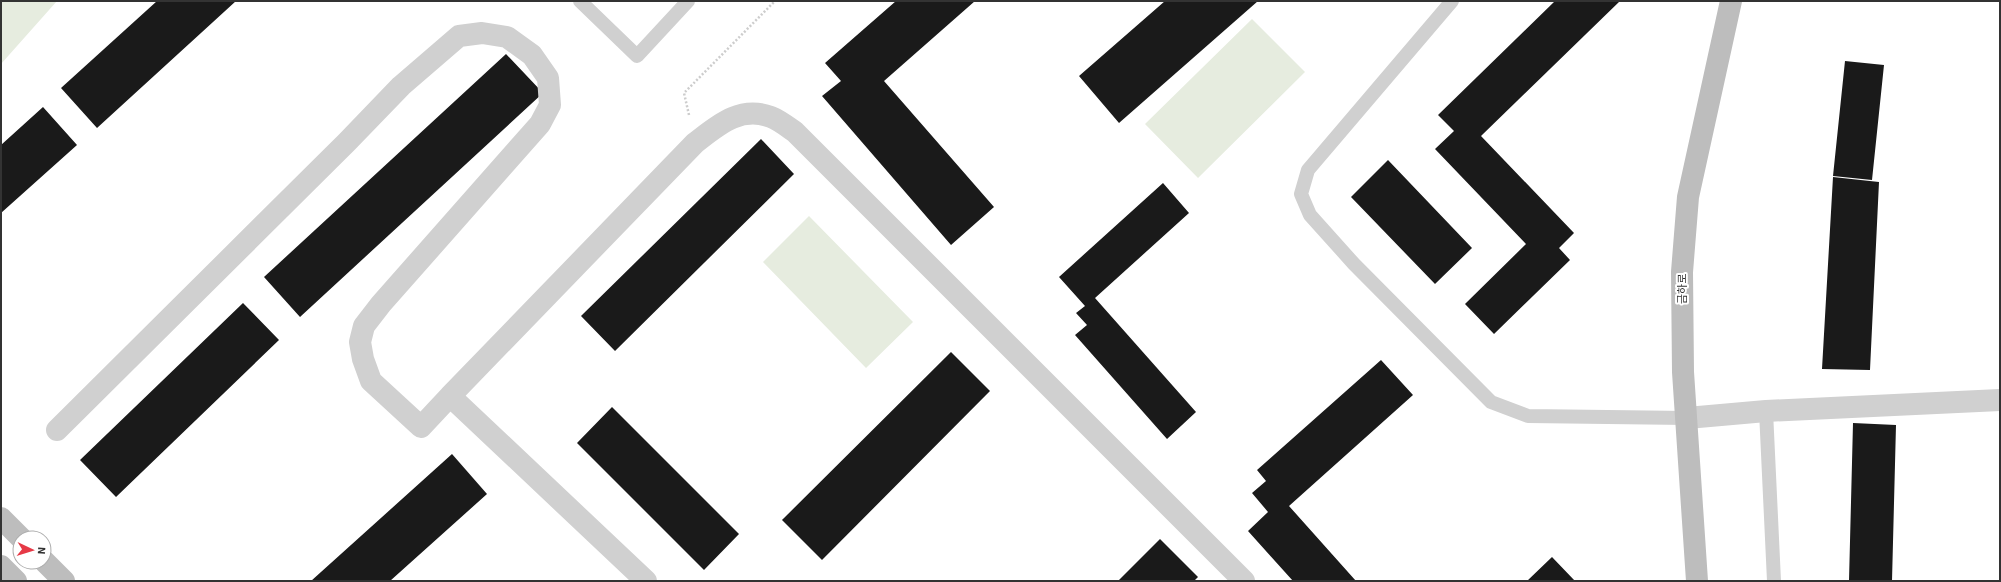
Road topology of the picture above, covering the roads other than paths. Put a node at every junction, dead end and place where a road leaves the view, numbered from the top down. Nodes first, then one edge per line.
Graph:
1 (580, 1) edge
2 (688, 1) edge
3 (1452, 1) edge
4 (1731, 1) edge
5 (450, 396) junction
6 (2000, 400) edge
7 (1766, 411) junction
8 (1687, 418) junction
9 (57, 430) dead end
10 (1, 518) edge
11 (13, 530) edge
12 (1, 566) edge
13 (52, 569) edge
14 (16, 581) edge
15 (64, 581) edge
16 (646, 581) edge
17 (1244, 581) edge
18 (1697, 581) edge
19 (1774, 581) edge

1 - 2 lane
3 - 8 lane
4 - 8 main road, 금하로
5 - 9 street
5 - 16 street
5 - 17 street
6 - 7 street
7 - 8 street
7 - 19 lane
8 - 18 main road, 금하로
10 - 11 main road
12 - 14 main road
13 - 15 main road

